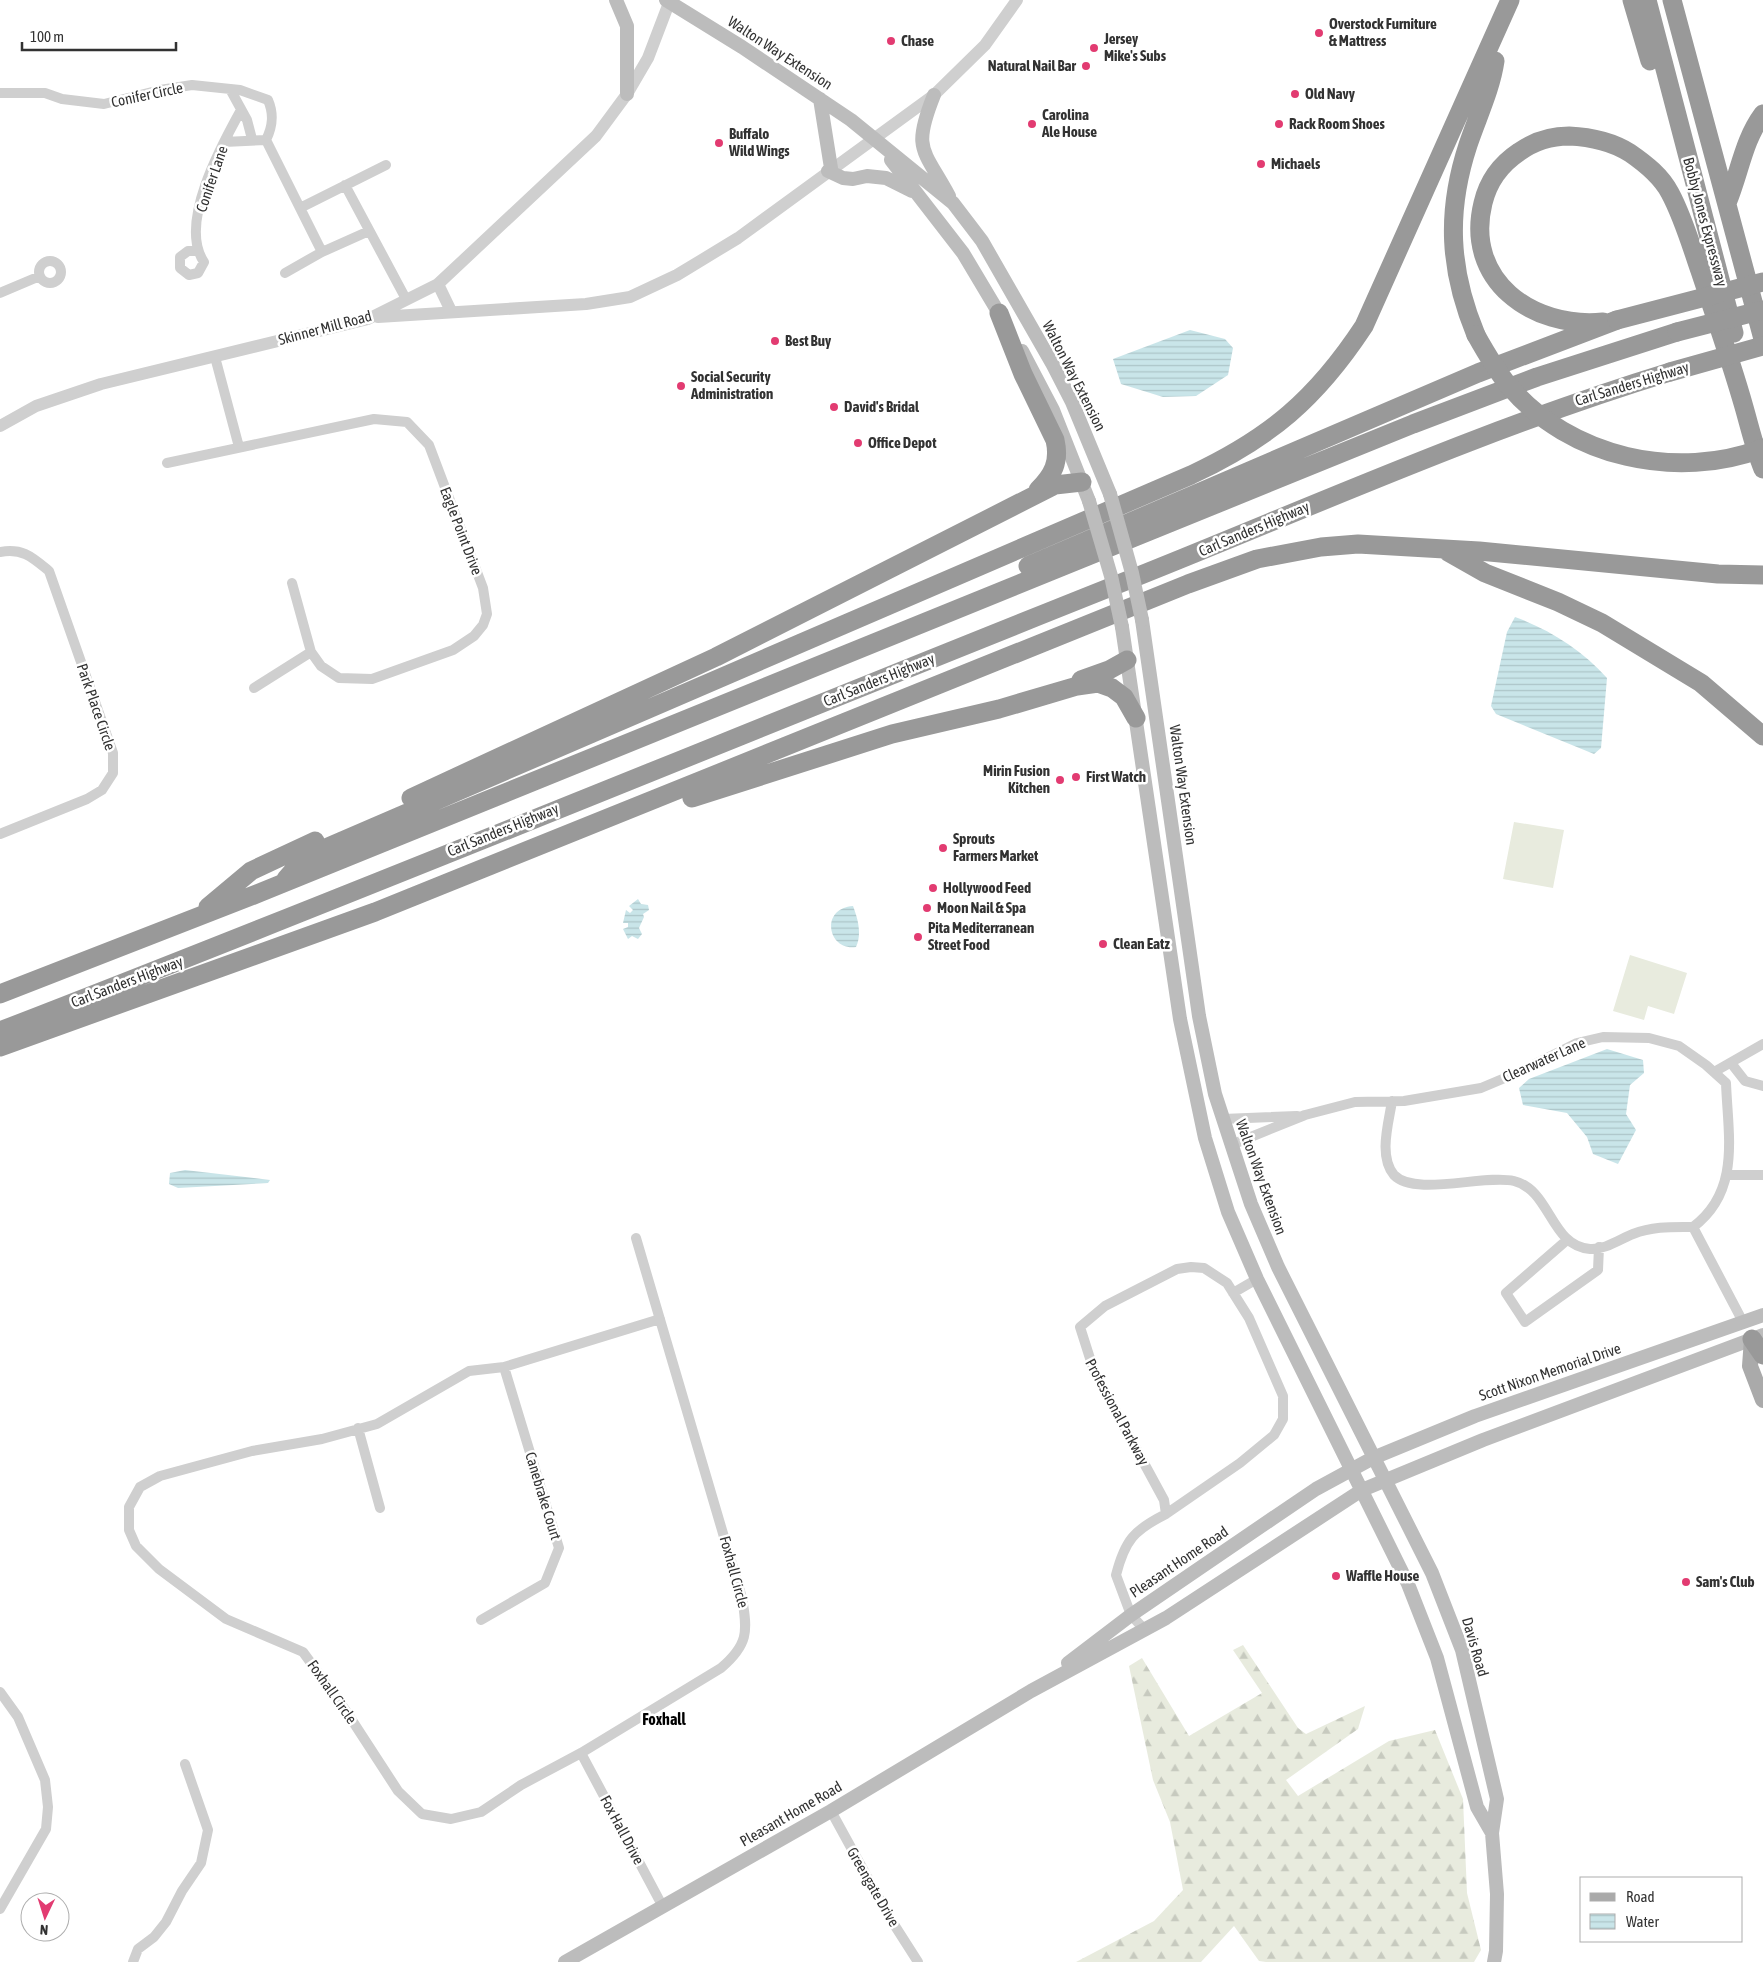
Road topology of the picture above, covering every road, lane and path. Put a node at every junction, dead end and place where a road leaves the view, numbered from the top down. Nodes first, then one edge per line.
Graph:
1 (616, 0) edge
2 (1017, 0) edge
3 (1510, 0) edge
4 (1632, 0) edge
5 (1647, 0) edge
6 (1672, 0) edge
7 (1678, 0) edge
8 (667, 2) edge
9 (1502, 17) junction
10 (1690, 68) junction
11 (230, 89) junction
12 (0, 92) edge
13 (627, 94) junction
14 (934, 95) junction
15 (820, 99) junction
16 (241, 110) junction
17 (1763, 114) edge
18 (872, 138) junction
19 (252, 139) junction
20 (266, 140) junction
21 (224, 142) junction
22 (1690, 164) junction
23 (386, 165) dead end
24 (830, 170) junction
25 (345, 186) junction
26 (920, 197) junction
27 (953, 203) junction
28 (1727, 203) junction
29 (300, 208) junction
30 (369, 231) junction
31 (196, 252) dead end
32 (322, 252) junction
33 (285, 273) dead end
34 (40, 276) dead end
35 (1763, 282) edge
36 (438, 284) junction
37 (0, 293) edge
38 (406, 299) junction
39 (1763, 310) edge
40 (451, 311) junction
41 (999, 313) junction
42 (368, 319) junction
43 (1617, 320) junction
44 (1763, 339) edge
45 (1763, 346) edge
46 (216, 357) junction
47 (0, 426) edge
48 (1763, 444) edge
49 (239, 447) junction
50 (1763, 448) edge
51 (167, 463) dead end
52 (1763, 469) edge
53 (1082, 482) junction
54 (1109, 491) junction
55 (1032, 496) junction
56 (1442, 549) junction
57 (0, 552) edge
58 (1763, 575) edge
59 (292, 583) dead end
60 (907, 629) junction
61 (1146, 647) junction
62 (311, 652) junction
63 (1128, 660) junction
64 (254, 688) dead end
65 (968, 715) junction
66 (1136, 718) junction
67 (1763, 736) edge
68 (613, 817) junction
69 (1, 830) edge
70 (282, 883) junction
71 (194, 918) junction
72 (1194, 982) junction
73 (1174, 983) junction
74 (0, 994) edge
75 (0, 1031) edge
76 (1763, 1044) edge
77 (0, 1047) edge
78 (1731, 1063) junction
79 (1714, 1072) junction
80 (1763, 1086) edge
81 (1392, 1101) junction
82 (1305, 1115) junction
83 (1223, 1119) junction
84 (1231, 1145) junction
85 (1726, 1175) junction
86 (1763, 1175) edge
87 (1693, 1227) junction
88 (636, 1238) dead end
89 (1567, 1240) junction
90 (1599, 1247) junction
91 (1257, 1279) junction
92 (1233, 1293) junction
93 (1763, 1315) edge
94 (660, 1319) junction
95 (1743, 1322) junction
96 (1758, 1337) edge
97 (1763, 1355) edge
98 (504, 1367) junction
99 (1763, 1400) edge
100 (358, 1428) junction
101 (1373, 1458) junction
102 (1352, 1470) junction
103 (1386, 1480) junction
104 (1362, 1490) junction
105 (380, 1508) dead end
106 (1166, 1514) junction
107 (1131, 1615) junction
108 (481, 1620) dead end
109 (1144, 1629) junction
110 (1031, 1691) junction
111 (0, 1692) edge
112 (581, 1753) junction
113 (185, 1764) dead end
114 (831, 1811) junction
115 (1492, 1834) junction
116 (663, 1907) junction
117 (0, 1909) edge
118 (133, 1962) edge
119 (565, 1962) edge
120 (918, 1962) edge
121 (1494, 1962) edge

1 - 13 main road
2 - 14 street
3 - 9 highway
4 - 22 highway
5 - 22 highway, Bobby Jones Expressway
6 - 10 highway, Bobby Jones Expressway
7 - 10 highway
8 - 13 street, Skinner Mill Road
8 - 15 main road, Walton Way Extension
9 - 50 highway, bridge
9 - 70 highway
10 - 28 highway, Bobby Jones Expressway
11 - 12 street, Conifer Circle
11 - 16 street
11 - 20 street, Conifer Circle
13 - 36 street, Skinner Mill Road
14 - 18 street
14 - 27 main road
15 - 18 main road, Walton Way Extension
15 - 24 main road
16 - 19 street
16 - 21 street, Conifer Lane
17 - 28 highway
18 - 24 street
18 - 26 main road, Walton Way Extension
18 - 27 main road, Walton Way Extension
19 - 20 street
19 - 21 street
20 - 29 street
21 - 31 street, Conifer Lane
22 - 48 highway, Bobby Jones Expressway
23 - 25 street
24 - 26 main road
24 - 40 street
25 - 29 street
25 - 30 street
26 - 41 main road, Walton Way Extension
27 - 54 main road, Walton Way Extension
28 - 44 highway, Bobby Jones Expressway
29 - 32 street
30 - 32 street
30 - 38 street
32 - 33 street
34 - 37 street
35 - 43 highway, bridge
36 - 38 street, Skinner Mill Road
36 - 40 street
38 - 42 street, Skinner Mill Road
39 - 60 highway, bridge
40 - 42 street
41 - 53 main road, Walton Way Extension
41 - 55 highway
42 - 46 street, Skinner Mill Road
43 - 52 highway
43 - 60 highway
45 - 75 highway, Carl Sanders Highway, bridge
46 - 47 street, Skinner Mill Road
46 - 49 street
49 - 51 street, Eagle Point Drive
49 - 62 street, Eagle Point Drive
53 - 54 main road
53 - 55 highway
53 - 63 main road, Walton Way Extension, bridge
54 - 61 main road, Walton Way Extension, bridge
55 - 71 highway
56 - 58 highway
56 - 67 highway
56 - 68 highway
57 - 69 street, Park Place Circle
59 - 62 street, Eagle Point Drive
60 - 70 highway
61 - 63 main road
61 - 72 main road, Walton Way Extension
62 - 64 street
63 - 65 highway
63 - 66 main road, Walton Way Extension
65 - 66 highway
65 - 68 highway
66 - 73 main road, Walton Way Extension
68 - 77 highway
70 - 71 highway
71 - 74 highway
72 - 73 main road
72 - 83 main road, Walton Way Extension
73 - 91 main road, Walton Way Extension
76 - 78 street
78 - 79 street
78 - 80 street
79 - 81 street, Clearwater Lane
79 - 85 street, Clearwater Lane
81 - 82 street, Clearwater Lane
81 - 89 street
82 - 83 street
82 - 84 street, Clearwater Lane
83 - 84 main road, Walton Way Extension
84 - 101 main road, Walton Way Extension
85 - 86 street
85 - 87 street, Clearwater Lane
87 - 90 street
87 - 95 street
88 - 94 street, Foxhall Circle
89 - 90 street
89 - 90 street
91 - 92 street
91 - 102 main road, Walton Way Extension
92 - 106 street, Professional Parkway
92 - 106 street, Professional Parkway
93 - 95 main road, Scott Nixon Memorial Drive
94 - 98 street, Foxhall Circle
94 - 112 street, Foxhall Circle
95 - 96 main road
95 - 101 main road, Scott Nixon Memorial Drive
96 - 97 highway
96 - 99 main road
96 - 103 main road
98 - 100 street, Foxhall Circle
98 - 108 street, Canebrake Court
100 - 105 street
100 - 112 street, Foxhall Circle
101 - 102 main road, Scott Nixon Memorial Drive
101 - 103 main road, Walton Way Extension
102 - 104 main road, Walton Way Extension
102 - 107 main road, Pleasant Home Road
103 - 104 main road
103 - 115 main road, Davis Road
104 - 109 main road, Pleasant Home Road
104 - 115 main road, Davis Road
106 - 107 street, Professional Parkway
107 - 109 street, Professional Parkway
107 - 110 main road, Pleasant Home Road
109 - 110 main road, Pleasant Home Road
110 - 114 main road, Pleasant Home Road
111 - 117 street
112 - 116 street, Fox Hall Drive
113 - 118 street
114 - 116 main road, Pleasant Home Road
114 - 120 street, Greengate Drive
115 - 121 main road, Davis Road
116 - 119 main road, Pleasant Home Road

